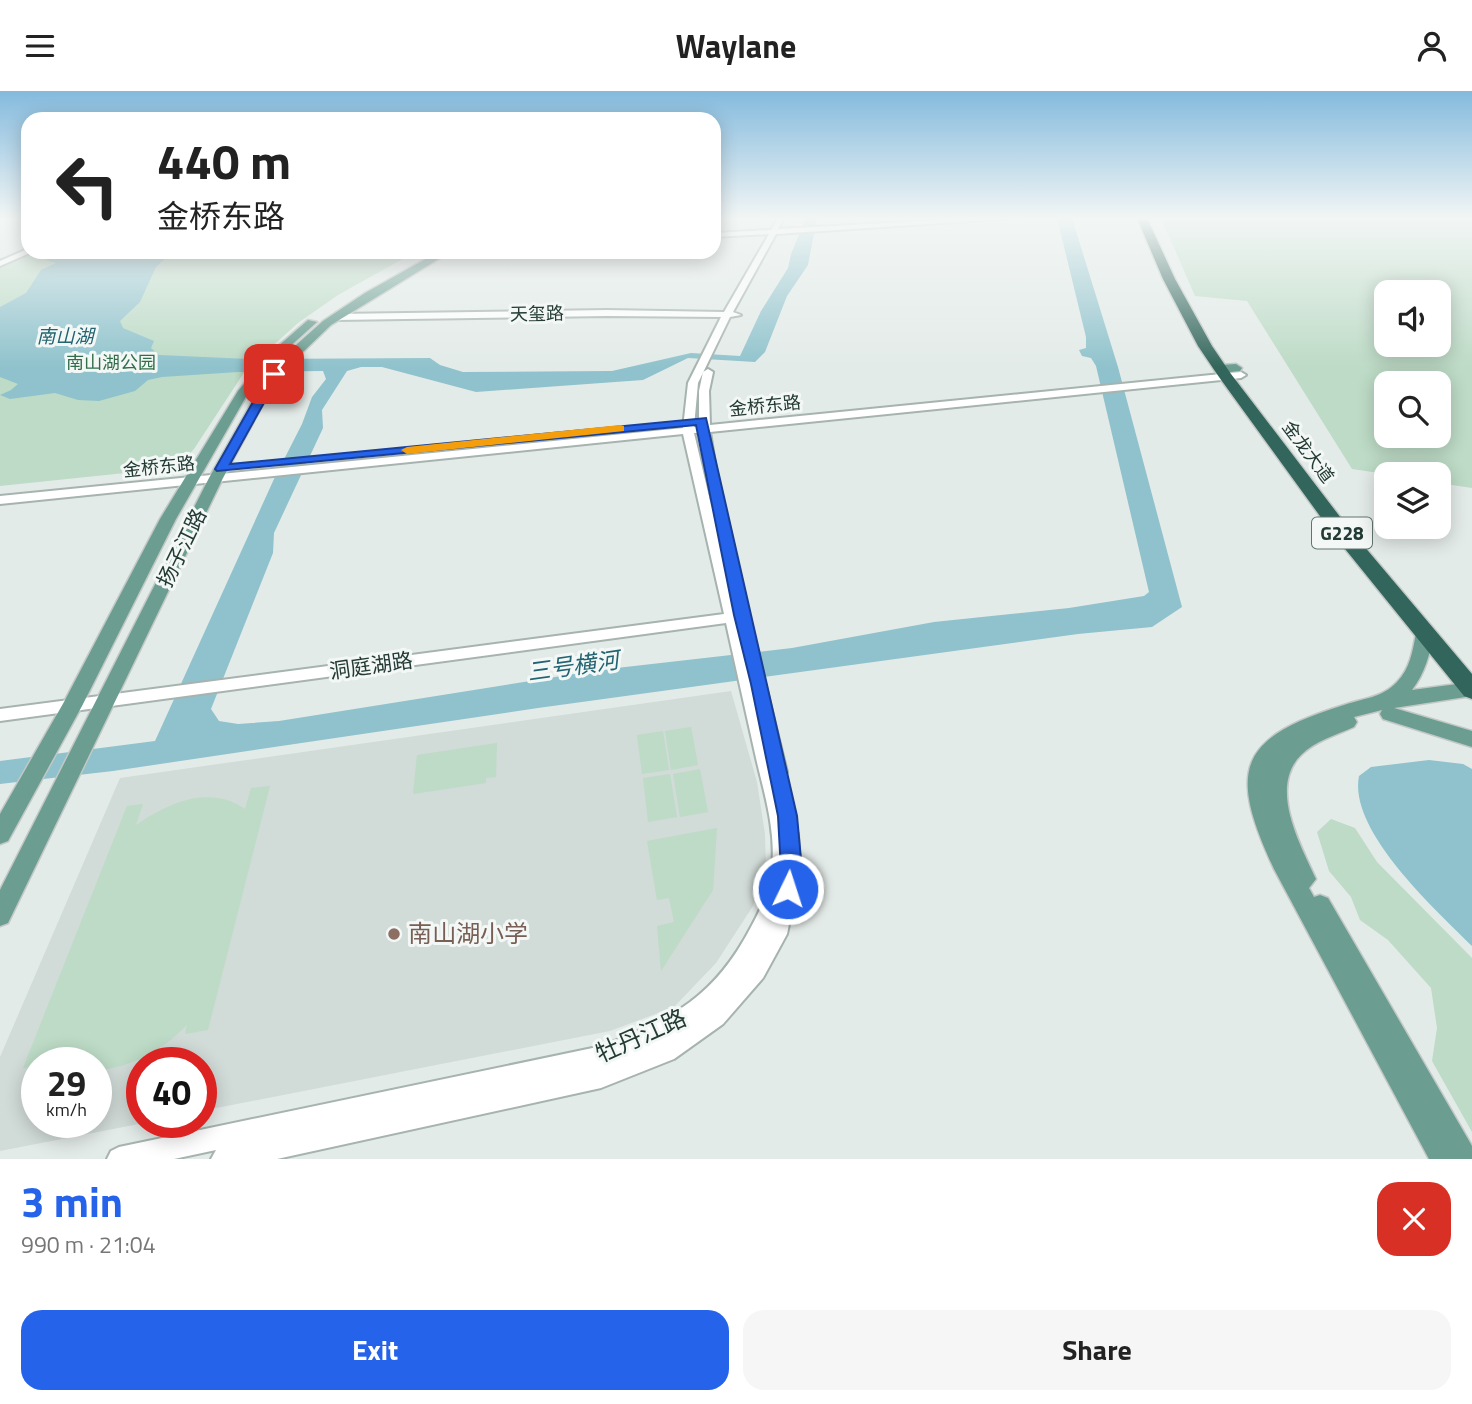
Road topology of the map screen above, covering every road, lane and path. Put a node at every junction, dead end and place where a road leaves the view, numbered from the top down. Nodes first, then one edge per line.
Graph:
1 (400, 268) edge
2 (417, 268) edge
3 (759, 268) edge
4 (1164, 268) edge
5 (1179, 268) edge
6 (734, 315) junction
7 (336, 317) junction
8 (268, 368) junction
9 (1231, 372) junction
10 (695, 426) junction
11 (218, 474) junction
12 (195, 476) junction
13 (0, 491) edge
14 (0, 500) edge
15 (737, 616) junction
16 (1425, 633) junction
17 (754, 685) junction
18 (1472, 688) edge
19 (107, 701) junction
20 (72, 706) junction
21 (1382, 710) junction
22 (0, 715) edge
23 (1472, 739) edge
24 (0, 834) edge
25 (0, 915) edge
26 (119, 1159) edge
27 (223, 1159) edge
28 (1445, 1159) edge
29 (1463, 1159) edge

1 - 8 main road, 扬子江路
2 - 7 main road, 扬子江路
3 - 6 street, 牡丹江路
4 - 9 highway, 金龙大道 / G228
5 - 9 highway, 金龙大道 / G228
6 - 7 street, 天玺路
6 - 10 street, 牡丹江路
7 - 8 main road, 扬子江路
8 - 11 main road, 扬子江路
8 - 12 main road, 扬子江路
9 - 10 street, 金桥东路
9 - 16 highway, 金龙大道 / G228
9 - 18 highway, 金龙大道 / G228
10 - 11 street, 金桥东路
10 - 15 street, 牡丹江路
11 - 12 street, 金桥东路
11 - 19 main road, 扬子江路
12 - 13 street, 金桥东路
12 - 14 street, 金桥东路
12 - 20 main road, 扬子江路
15 - 17 street, 牡丹江路
15 - 19 street, 洞庭湖路
16 - 18 highway, 金龙大道 / G228
16 - 21 main road
17 - 26 street, 牡丹江路
17 - 27 street, 牡丹江路
18 - 21 main road
19 - 20 street, 洞庭湖路
19 - 25 main road, 扬子江路
20 - 22 street, 洞庭湖路
20 - 24 main road, 扬子江路
21 - 23 main road
21 - 28 main road
21 - 29 main road

